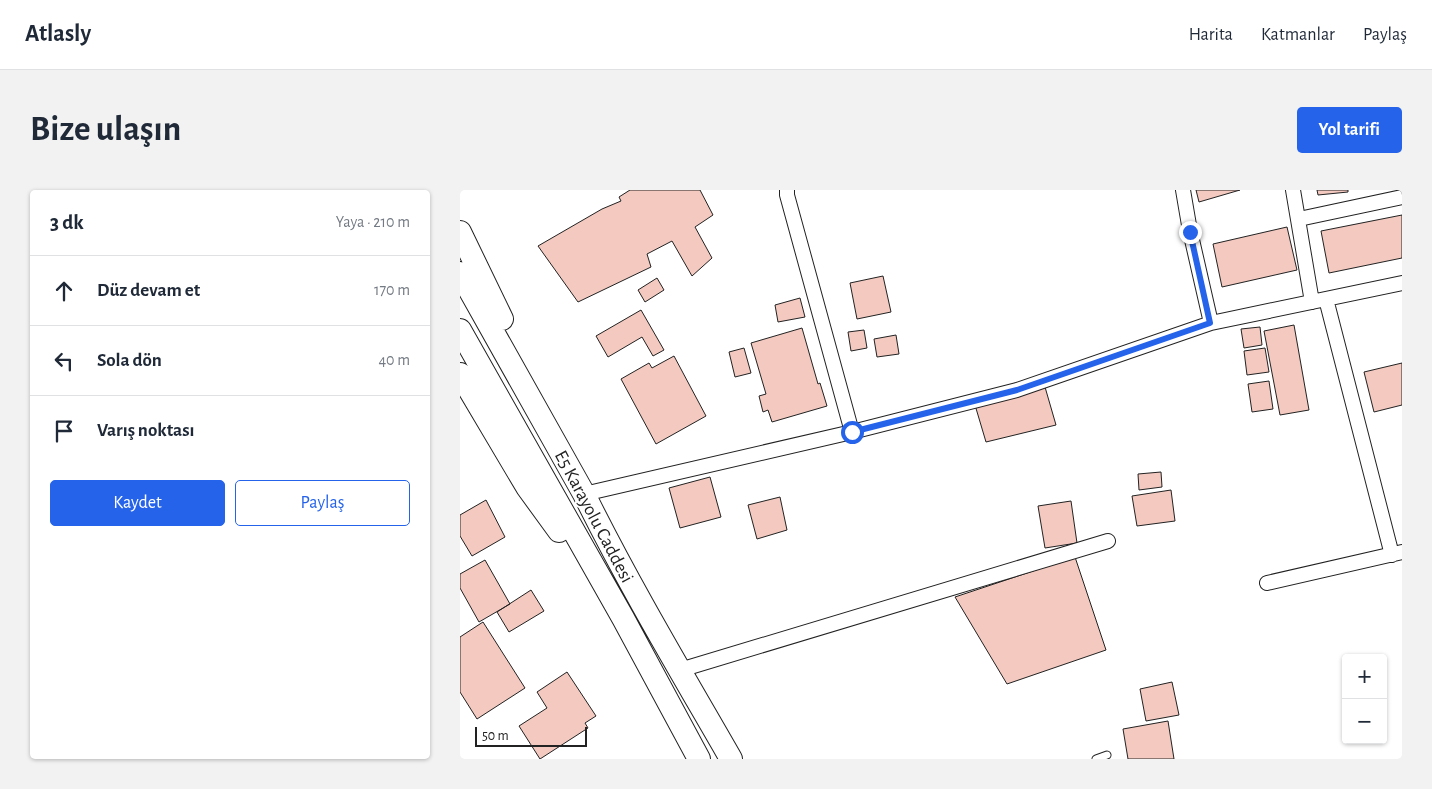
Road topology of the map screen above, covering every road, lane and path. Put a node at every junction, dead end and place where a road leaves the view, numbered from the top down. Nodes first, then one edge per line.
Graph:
1 (787, 190) edge
2 (1183, 190) edge
3 (1293, 190) edge
4 (1402, 197) edge
5 (1299, 219) junction
6 (460, 232) edge
7 (460, 273) edge
8 (1402, 283) edge
9 (1319, 300) junction
10 (1210, 323) junction
11 (460, 330) edge
12 (460, 374) edge
13 (852, 432) junction
14 (584, 494) junction
15 (1108, 541) dead end
16 (1397, 554) edge
17 (1268, 583) dead end
18 (622, 618) junction
19 (680, 670) junction
20 (1107, 755) dead end
21 (699, 759) edge
22 (732, 759) edge
23 (1096, 759) edge

1 - 13 street
2 - 10 street
3 - 5 street
4 - 5 street
5 - 9 street
6 - 14 highway
7 - 14 highway, E5 Karayolu Caddesi
8 - 9 street
9 - 10 street
9 - 16 street
10 - 13 street
11 - 18 highway, E5 Karayolu Caddesi
12 - 18 highway
13 - 14 street
14 - 19 highway, E5 Karayolu Caddesi
15 - 19 street
16 - 17 street
18 - 21 highway, E5 Karayolu Caddesi
19 - 22 highway, E5 Karayolu Caddesi
20 - 23 lane

